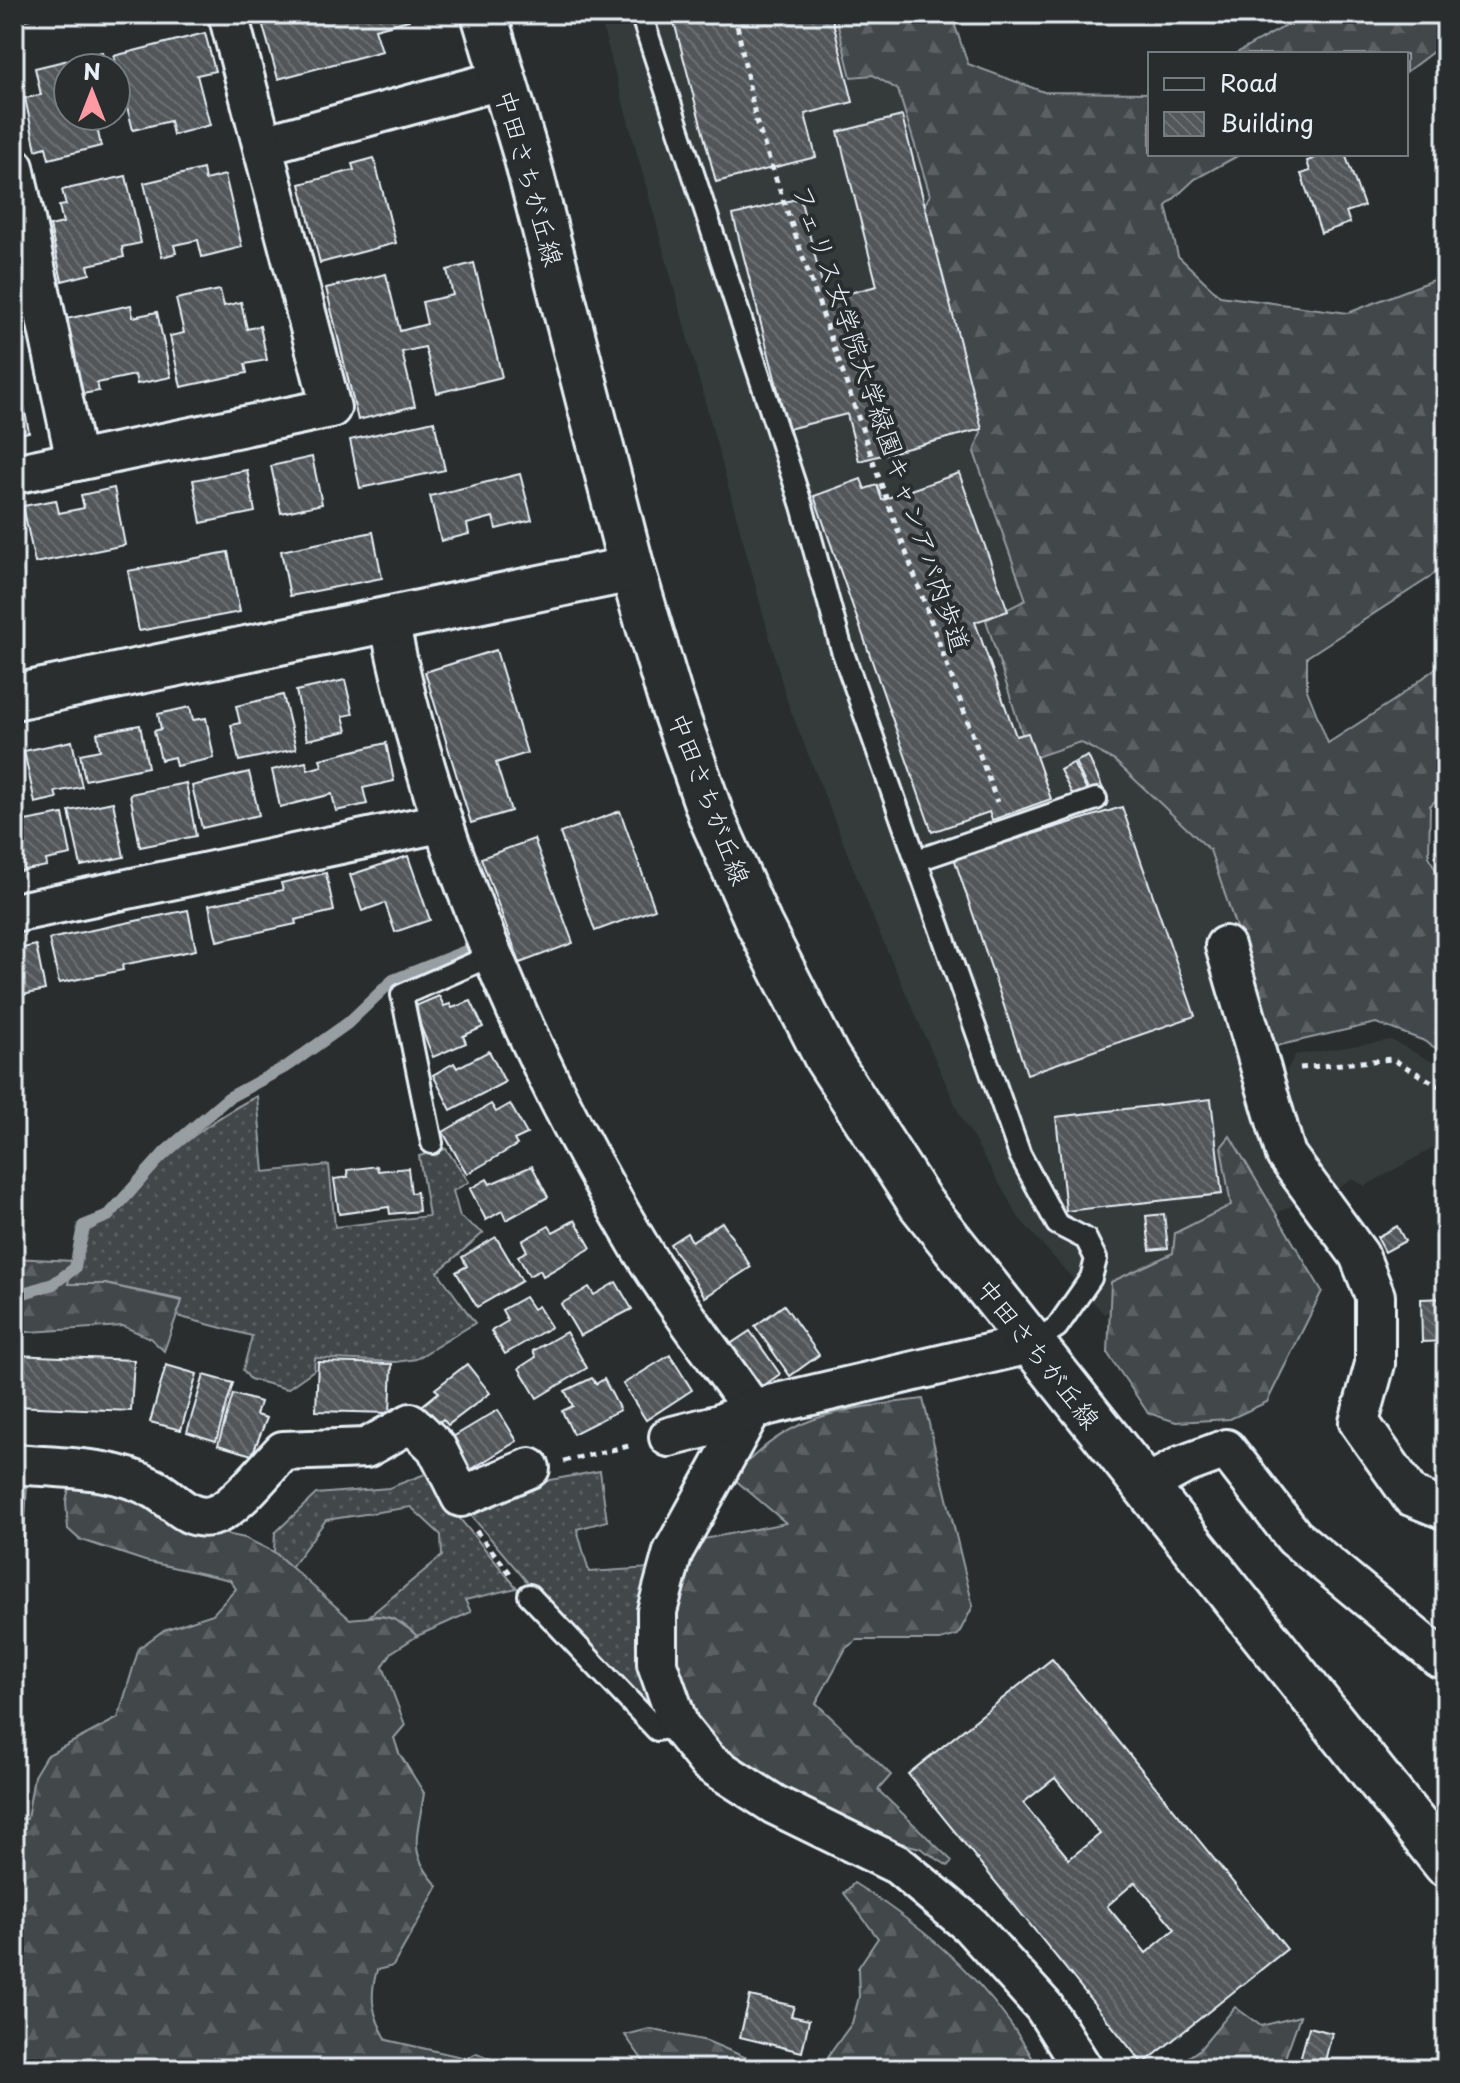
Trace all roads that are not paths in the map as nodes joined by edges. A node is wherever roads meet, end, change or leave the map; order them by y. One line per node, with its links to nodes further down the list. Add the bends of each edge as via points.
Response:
1 (228, 14): 5 (street)
2 (484, 14): 4 (street, 中田さちが丘線)
3 (641, 14): 14 (lane, via 802,506 842,650)
4 (501, 80): 5 (street); 9 (street, 中田さちが丘線, via 526,155)
5 (263, 145): 7 (street, via 331,408)
6 (14, 167): 7 (street)
7 (76, 461): 8 (street)
8 (14, 474)
9 (632, 569): 10 (street); 19 (street, 中田さちが丘線, via 712,818 827,1058 921,1204)
10 (389, 620): 11 (street); 13 (street)
11 (14, 697)
12 (1096, 799): 14 (lane)
13 (440, 823): 15 (street); 17 (street)
14 (918, 860): 19 (lane, via 1020,1155 1057,1224 1086,1239 1096,1259 1091,1278 1057,1327)
15 (14, 913)
16 (1225, 946): 25 (street, via 1274,1068 1286,1155 1359,1255 1375,1296 1375,1364 1359,1422 1411,1496)
17 (495, 954): 18 (lane, via 402,995); 20 (street, via 557,1097 639,1246)
18 (432, 1143)
19 (1030, 1344): 20 (street); 24 (street, 中田さちが丘線)
20 (752, 1409): 21 (street); 28 (street, via 673,1552 657,1611 657,1664)
21 (669, 1437)
22 (14, 1464): 23 (street, via 102,1471 153,1488 193,1516 213,1516 239,1498 283,1451 366,1448 411,1423 436,1447 461,1497)
23 (530, 1468)
24 (1143, 1487): 27 (street, via 1226,1449 1294,1537); 29 (street, 中田さちが丘線)
25 (1446, 1510)
26 (529, 1595): 28 (lane, via 657,1730)
27 (1446, 1659)
28 (679, 1726): 30 (street, via 708,1762 775,1805 898,1865 970,1925 1044,2007)
29 (1446, 1864)
30 (1083, 2069)

